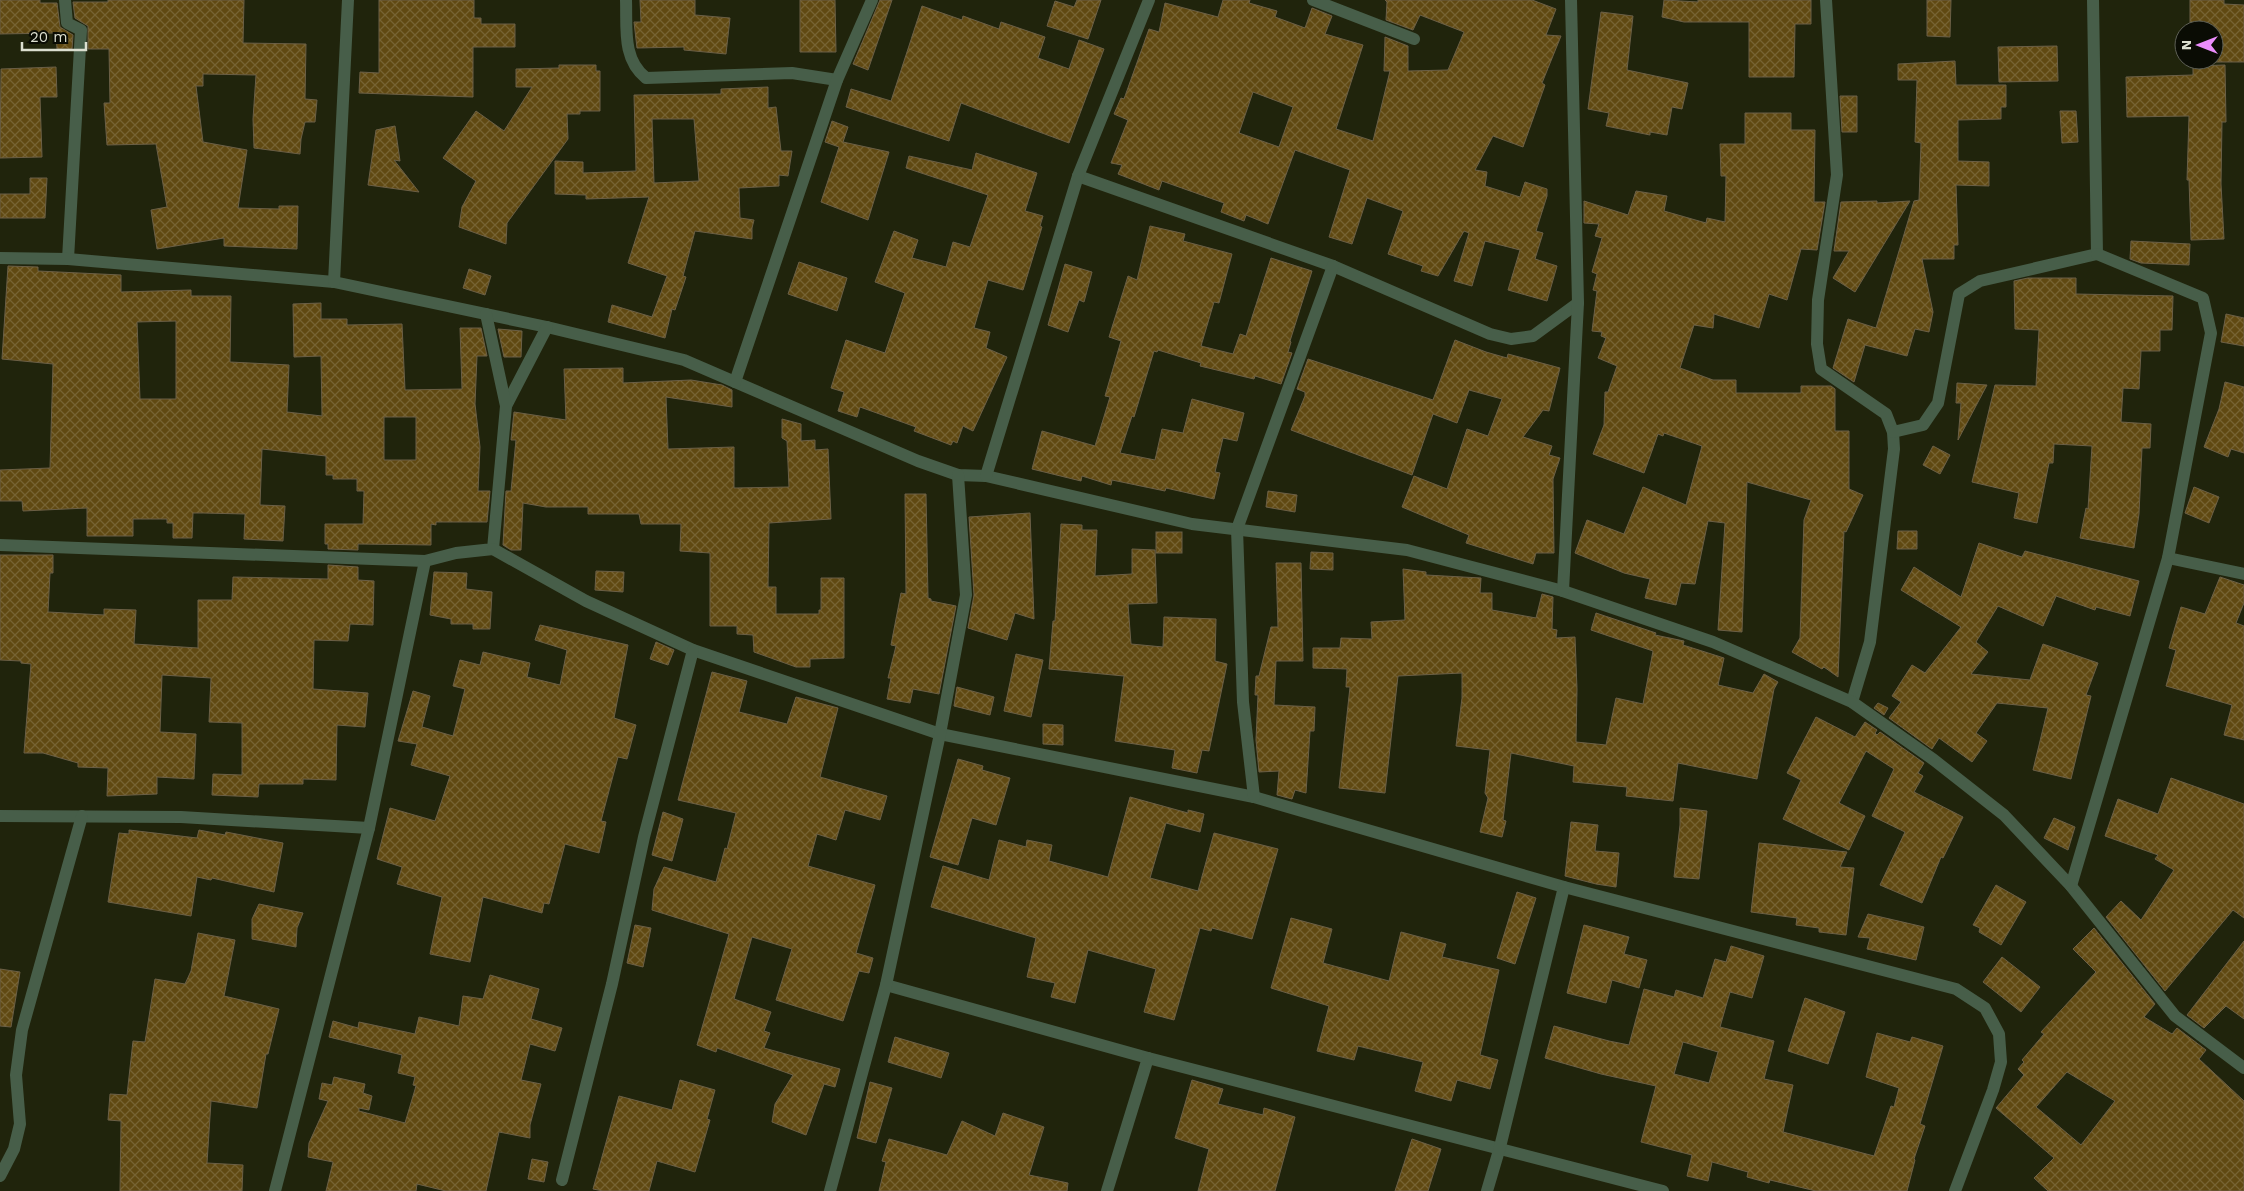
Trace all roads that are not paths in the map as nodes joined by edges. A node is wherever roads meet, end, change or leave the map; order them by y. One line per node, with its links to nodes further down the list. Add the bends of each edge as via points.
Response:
1 (65, 0): 15 (street, via 67,23 81,30)
2 (348, 0): 17 (street)
3 (626, 0): 11 (street, via 630,58 635,69 646,78 792,73)
4 (872, 0): 11 (street)
5 (1149, 0): 12 (street)
6 (1313, 0): 10 (street)
7 (1571, 0): 18 (street)
8 (1826, 0): 23 (street, via 1838,175 1818,300 1817,344 1821,369 1886,414)
9 (2093, 0): 13 (street)
10 (1414, 39)
11 (836, 80): 21 (street)
12 (1078, 176): 16 (street); 25 (street)
13 (2097, 254): 23 (street, via 1980,281 1959,294 1938,403 1923,425); 29 (street, via 2203,298 2211,333)
14 (0, 258): 15 (street)
15 (68, 259): 17 (street)
16 (1333, 266): 18 (street, via 1490,334 1511,339 1533,336); 26 (street)
17 (334, 282): 19 (street)
18 (1578, 303): 32 (street)
19 (486, 314): 20 (street); 22 (street)
20 (547, 327): 21 (street, via 684,360); 22 (street)
21 (735, 382): 24 (street)
22 (506, 406): 28 (street)
23 (1893, 432): 34 (street, via 1894,449 1870,642)
24 (958, 475): 25 (street); 35 (street, via 966,595)
25 (986, 476): 26 (street, via 1192,524)
26 (1238, 529): 32 (street, via 1407,550); 36 (street, via 1244,702)
27 (0, 545): 30 (street)
28 (493, 549): 30 (street); 33 (street, via 586,601)
29 (2168, 558): 31 (street); 40 (street)
30 (425, 561): 39 (street)
31 (2244, 574)
32 (1563, 590): 34 (street, via 1714,642)
33 (693, 650): 35 (street); 47 (street)
34 (1852, 702): 40 (street, via 2004,815)
35 (940, 734): 36 (street); 42 (street)
36 (1254, 797): 41 (street)
37 (0, 816): 38 (street)
38 (82, 816): 39 (street, via 181,817); 46 (street, via 22,1030 16,1075 20,1124 14,1149)
39 (369, 828): 48 (street)
40 (2071, 886): 44 (street, via 2175,1016)
41 (1564, 887): 45 (street); 53 (street, via 1920,978 1956,989 1985,1008 1999,1034 2001,1062)
42 (886, 985): 43 (street); 49 (street)
43 (1148, 1058): 45 (street); 50 (street)
44 (2244, 1068)
45 (1500, 1148): 51 (street); 52 (street)
46 (0, 1176)
47 (562, 1180)
48 (275, 1191)
49 (830, 1191)
50 (1107, 1191)
51 (1487, 1191)
52 (1663, 1191)
53 (1955, 1191)

